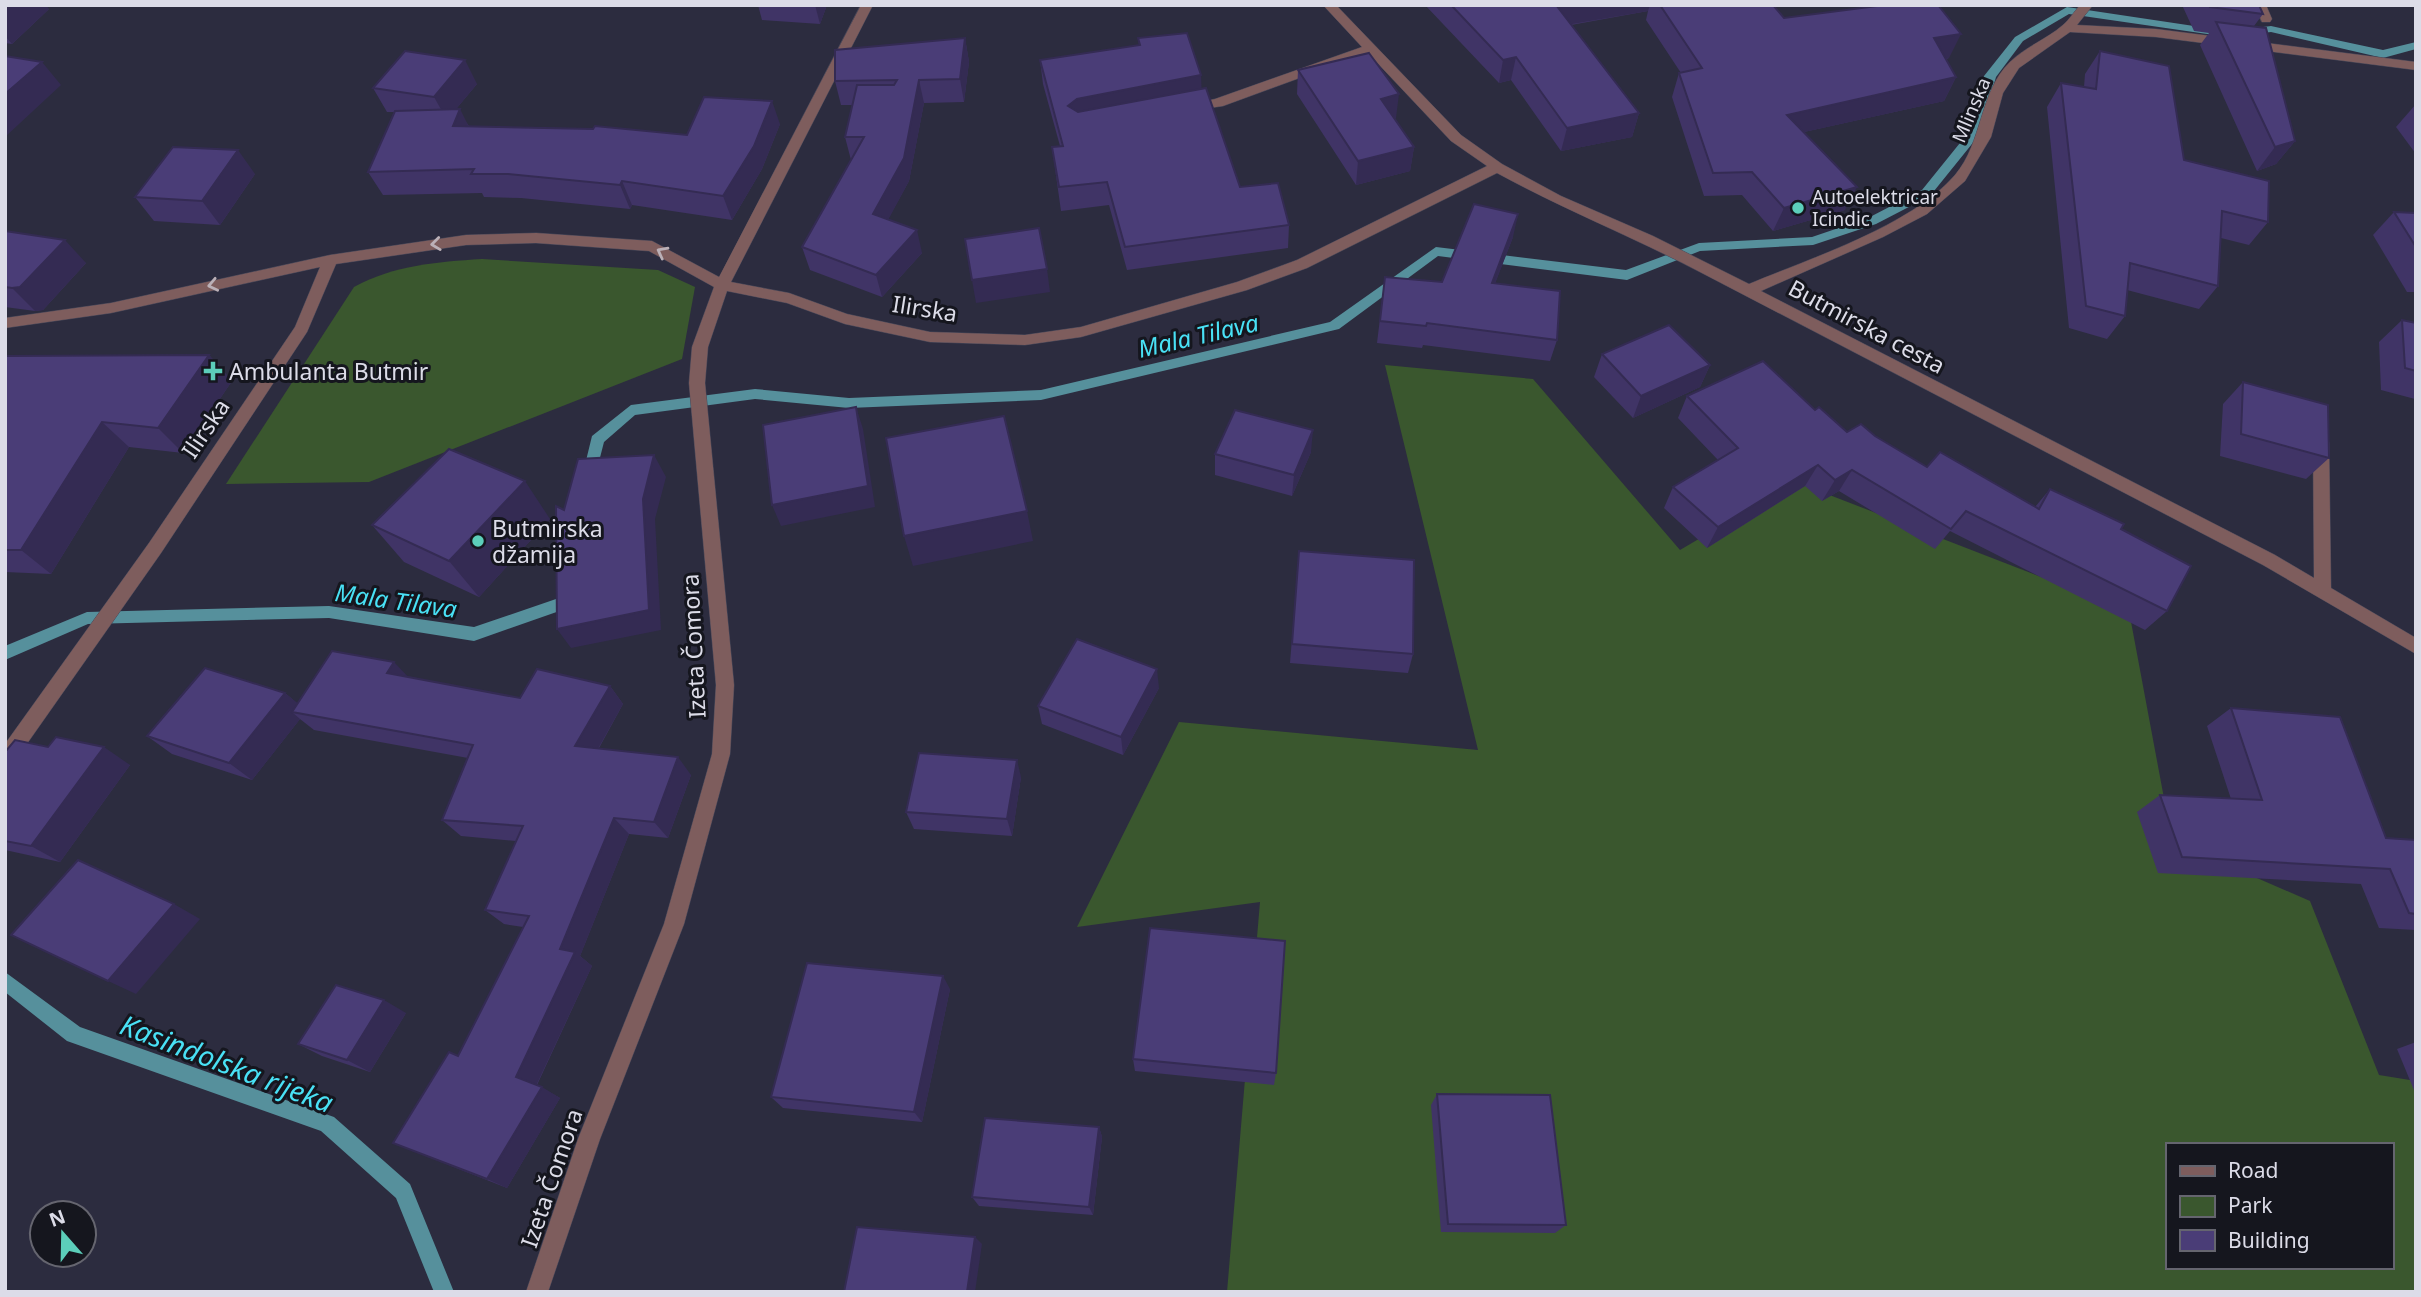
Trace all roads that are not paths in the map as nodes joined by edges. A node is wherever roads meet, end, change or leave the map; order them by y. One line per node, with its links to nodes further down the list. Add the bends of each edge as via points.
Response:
1 (867, 5): 12 (street, Izeta Čomora)
2 (1329, 5): 7 (street, Butmirska cesta)
3 (2087, 5): 6 (street, Mlinska)
4 (2260, 5): 5 (street)
5 (2266, 19)
6 (2067, 28): 8 (street, via 2156,33); 13 (street, Mlinska, via 2014,65 1996,93 1984,137 1960,178 1922,211)
7 (1370, 48): 9 (street, via 1218,103); 10 (street, Butmirska cesta, via 1456,138)
8 (2416, 66)
9 (1168, 112)
10 (1497, 167): 12 (street, Ilirska, via 1302,264 1082,332 1025,340 930,337 845,319 789,298); 13 (street, Butmirska cesta)
11 (330, 260): 12 (street, Ilirska, one-way to 11, via 652,246 536,238 466,240); 14 (street, Ilirska, one-way to 14, via 111,308); 18 (street, Ilirska, via 302,328 155,548)
12 (722, 285): 19 (street, Izeta Čomora, via 701,347 697,383 725,685 721,754 674,924 589,1139)
13 (1749, 290): 16 (street, Butmirska cesta)
14 (5, 323)
15 (2321, 432): 16 (street)
16 (2323, 590): 17 (street, Butmirska cesta)
17 (2416, 647)
18 (5, 759)
19 (537, 1292)

